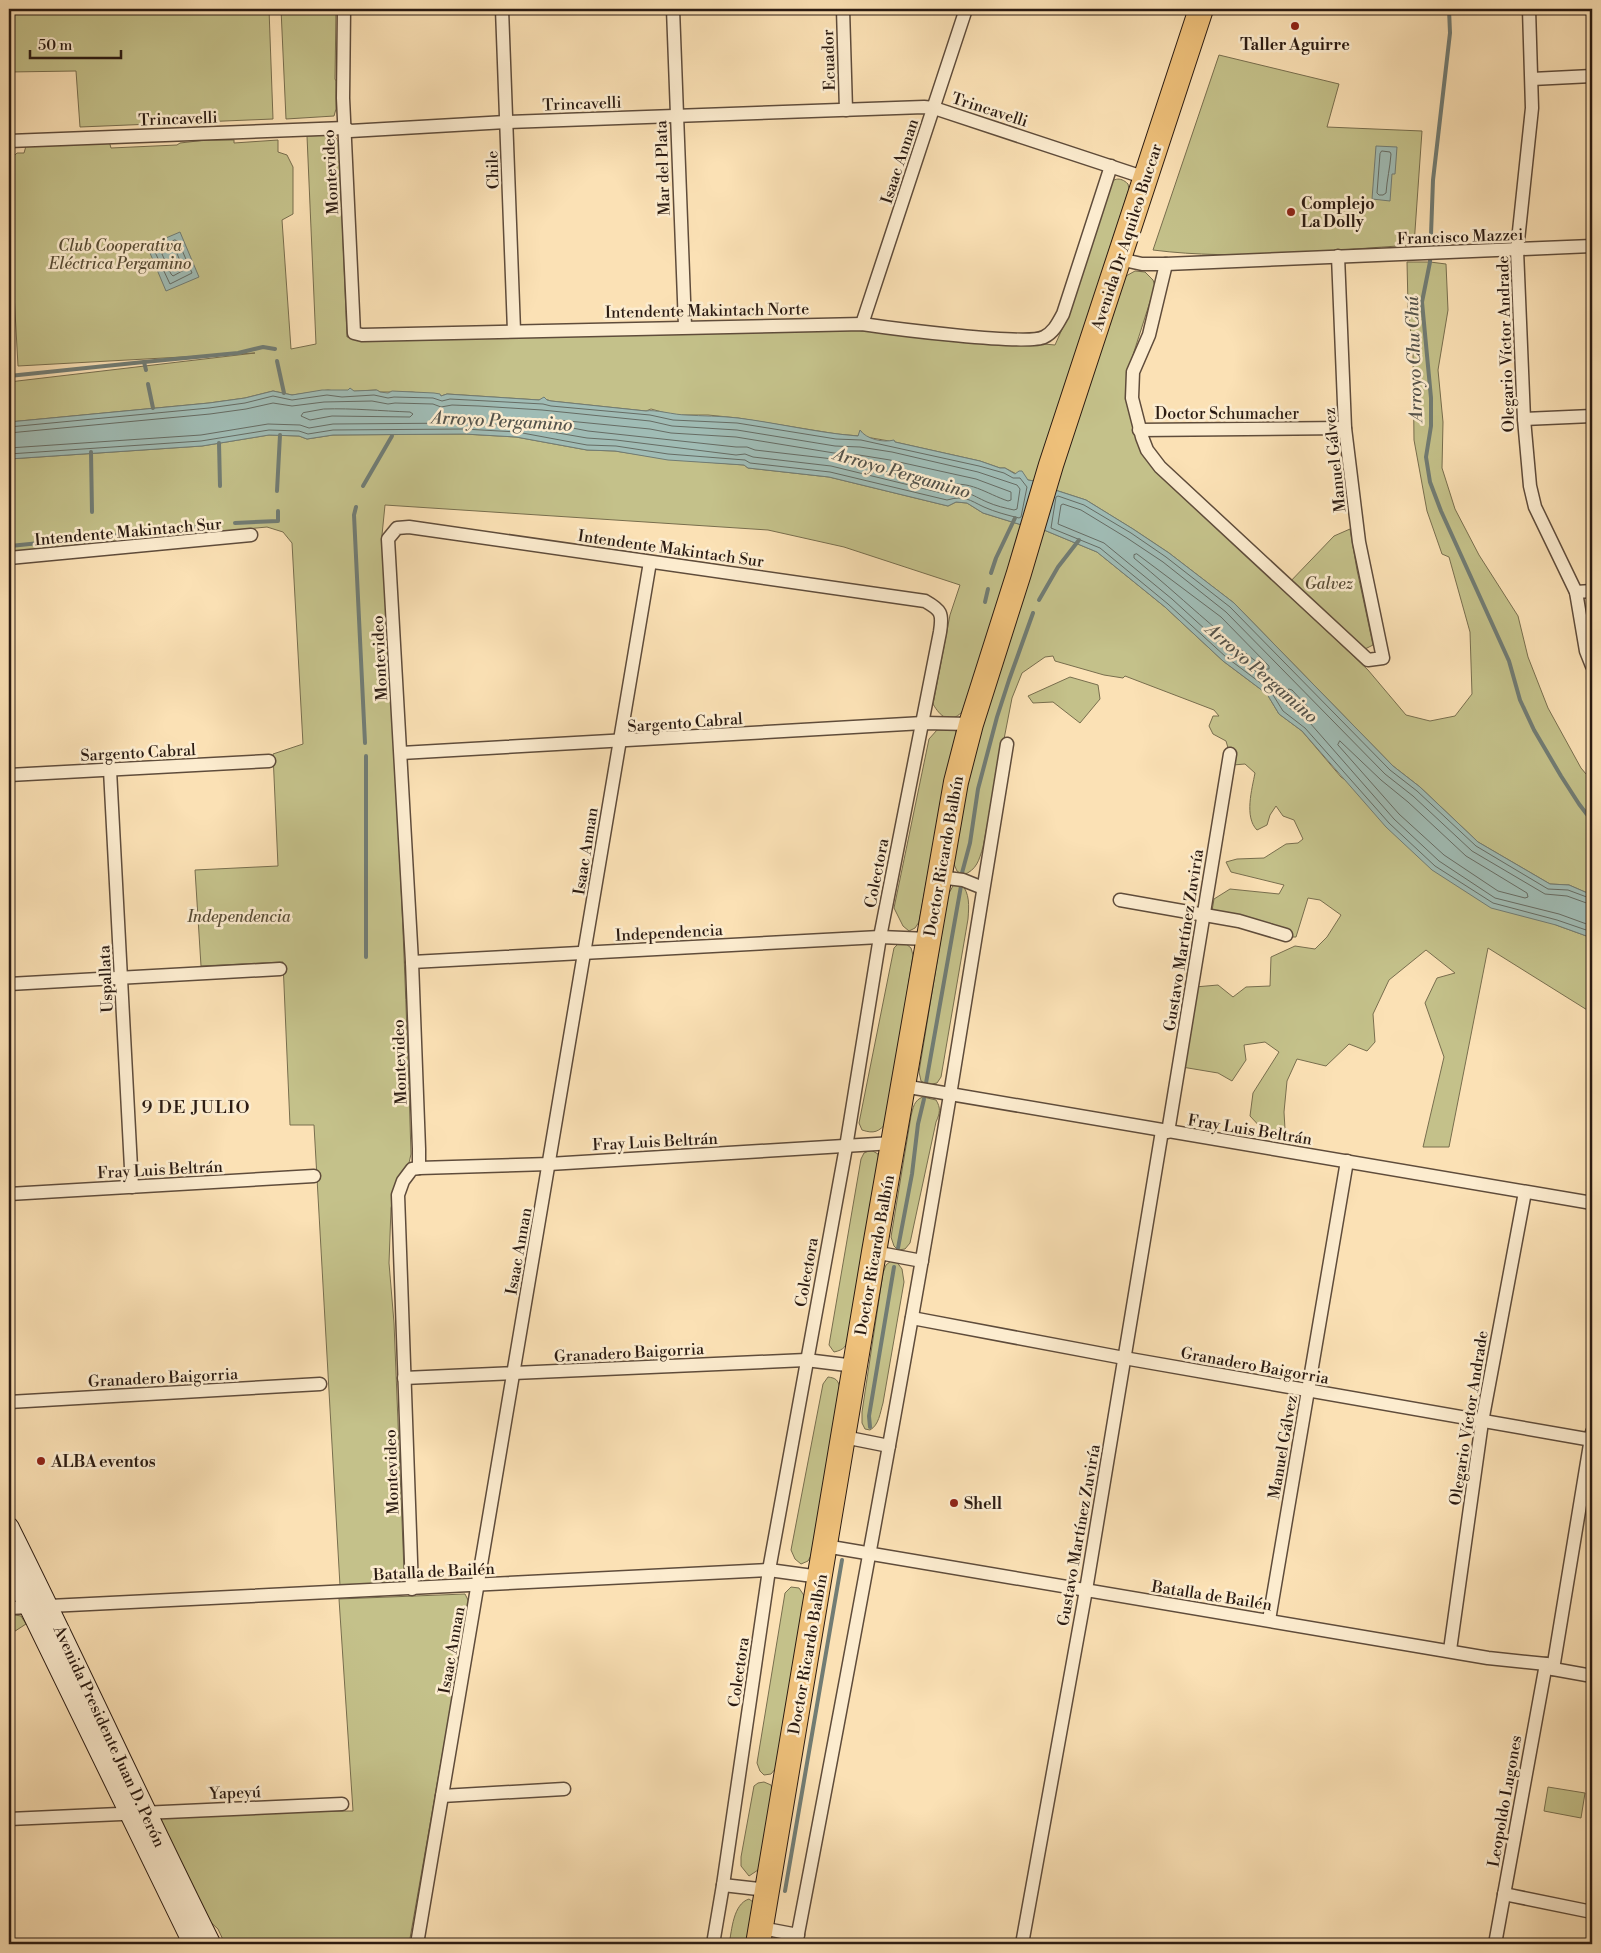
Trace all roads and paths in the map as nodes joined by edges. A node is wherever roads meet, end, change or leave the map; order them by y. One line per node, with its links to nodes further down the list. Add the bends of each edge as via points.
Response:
1 (344, 9): 14 (street, Montevideo)
2 (502, 9): 13 (street, Chile)
3 (673, 9): 12 (street, Mar del Plata)
4 (843, 9): 11 (street, Ecuador)
5 (966, 9): 10 (street, Isaac Annan)
6 (1201, 9): 17 (highway, Avenida Dr Aquileo Buccar)
7 (1529, 9): 9 (street, Olegario Víctor Andrade)
8 (1592, 76): 9 (street)
9 (1532, 79): 19 (street, Olegario Víctor Andrade, via 1532,108)
10 (934, 108): 11 (street, Trincavelli); 16 (street, Trincavelli); 23 (street, Isaac Annan)
11 (846, 110): 12 (street, Trincavelli)
12 (676, 115): 13 (street, Trincavelli); 24 (street, Mar del Plata)
13 (506, 122): 14 (street, Trincavelli); 25 (street, Chile)
14 (345, 128): 15 (street, Trincavelli); 26 (street, Montevideo)
15 (9, 141)
16 (1111, 166): 17 (street, Trincavelli); 23 (street, Intendente Makintach Norte, via 1063,314 1056,328 1043,338 1020,340)
17 (1146, 178): 21 (highway, Avenida Dr Aquileo Buccar)
18 (1592, 246): 19 (street, Francisco Mazzei)
19 (1517, 250): 20 (street, Francisco Mazzei); 28 (street, Olegario Víctor Andrade)
20 (1338, 256): 22 (street, Francisco Mazzei); 29 (street, Manuel Gálvez)
21 (1120, 259): 22 (street, Francisco Mazzei, via 1142,264); 35 (highway, Avenida Dr Aquileo Buccar, via 1051,465)
22 (1166, 264): 30 (street, via 1149,335 1133,372 1132,398)
23 (862, 324): 24 (street, Intendente Makintach Norte)
24 (686, 326): 25 (street, Intendente Makintach Norte)
25 (514, 331): 26 (street, Intendente Makintach Norte)
26 (354, 333)
27 (1592, 416): 28 (street)
28 (1524, 419): 37 (street, Olegario Víctor Andrade, via 1535,507)
29 (1345, 428): 30 (street, Doctor Schumacher); 30 (street, Manuel Gálvez, via 1359,542 1383,658 1368,660 1160,466 1147,450)
30 (1139, 430)
31 (397, 528): 34 (street, Intendente Makintach Sur, via 409,527); 44 (street, Montevideo, via 388,539)
32 (251, 535): 33 (street, Intendente Makintach Sur)
33 (9, 558)
34 (650, 562): 38 (street, Intendente Makintach Sur, via 910,598 925,601); 42 (street, Isaac Annan)
35 (1020, 573): 41 (highway, Doctor Ricardo Balbín)
36 (1592, 591): 37 (street)
37 (1576, 592): 39 (street, Olegario Víctor Andrade, via 1586,652)
38 (938, 609): 40 (street, Colectora, via 942,619)
39 (1592, 666)
40 (923, 723): 41 (street, Sargento Cabral); 42 (street, Sargento Cabral); 54 (street, Colectora)
41 (971, 724): 49 (highway, Doctor Ricardo Balbín, via 956,782)
42 (619, 742): 44 (street, Sargento Cabral); 56 (street, Isaac Annan)
43 (1007, 744): 50 (street)
44 (401, 753): 57 (street, Montevideo)
45 (1230, 754): 52 (street, Gustavo Martínez Zuviría)
46 (269, 761): 47 (street, Sargento Cabral)
47 (110, 770): 48 (street, Sargento Cabral); 59 (street, Uspallata)
48 (9, 775)
49 (939, 877): 50 (street, via 963,880); 55 (highway, Doctor Ricardo Balbín)
50 (983, 888): 62 (street)
51 (1120, 900): 52 (street)
52 (1204, 915): 53 (street); 63 (street, Gustavo Martínez Zuviría)
53 (1286, 935)
54 (880, 937): 55 (street, Independencia); 56 (street, Independencia); 65 (street, Colectora)
55 (928, 939): 61 (highway, Doctor Ricardo Balbín)
56 (585, 953): 57 (street, Independencia); 67 (street, Isaac Annan)
57 (412, 962): 68 (street, Montevideo)
58 (280, 969): 59 (street)
59 (121, 978): 60 (street); 70 (street, Uspallata)
60 (9, 984)
61 (903, 1086): 62 (street, Fray Luis Beltrán); 64 (highway, Doctor Ricardo Balbín)
62 (950, 1094): 63 (street, Fray Luis Beltrán); 75 (street)
63 (1165, 1131): 66 (street, Fray Luis Beltrán); 77 (street, Gustavo Martínez Zuviría)
64 (893, 1143): 65 (street, Fray Luis Beltrán); 74 (highway, Doctor Ricardo Balbín)
65 (846, 1147): 67 (street, Fray Luis Beltrán); 78 (street, Colectora)
66 (1347, 1161): 71 (street, Fray Luis Beltrán); 83 (street, Manuel Gálvez)
67 (549, 1164): 68 (street, Fray Luis Beltrán); 80 (street, Isaac Annan)
68 (419, 1168): 81 (street, Montevideo, via 412,1169 403,1181 398,1196)
69 (314, 1176): 70 (street, Fray Luis Beltrán)
70 (132, 1187): 72 (street, Fray Luis Beltrán)
71 (1525, 1192): 73 (street, Fray Luis Beltrán); 85 (street, Olegario Víctor Andrade)
72 (9, 1194)
73 (1592, 1203)
74 (874, 1252): 75 (street); 79 (highway, Doctor Ricardo Balbín)
75 (922, 1261): 76 (street)
76 (912, 1318): 77 (street, Granadero Baigorria); 88 (street)
77 (1124, 1358): 83 (street, Granadero Baigorria); 97 (street, Gustavo Martínez Zuviría)
78 (806, 1360): 79 (street, Granadero Baigorria); 80 (street, Granadero Baigorria); 93 (street, Colectora)
79 (855, 1366): 86 (highway, Doctor Ricardo Balbín)
80 (514, 1373): 81 (street, Granadero Baigorria); 95 (street, Isaac Annan)
81 (404, 1378): 96 (street, Montevideo)
82 (320, 1384): 84 (street, Granadero Baigorria)
83 (1308, 1390): 85 (street, Granadero Baigorria); 101 (street, Manuel Gálvez)
84 (9, 1402)
85 (1482, 1422): 87 (street, Granadero Baigorria); 102 (street, Olegario Víctor Andrade)
86 (844, 1437): 88 (street); 90 (highway, Doctor Ricardo Balbín)
87 (1592, 1437): 103 (street, Leopoldo Lugones)
88 (889, 1446): 91 (street)
89 (9, 1527): 98 (main road, Avenida Presidente Juan D. Perón)
90 (825, 1546): 91 (street, Batalla de Bailén); 94 (highway, Doctor Ricardo Balbín)
91 (870, 1554): 97 (street, Batalla de Bailén); 115 (street)
92 (9, 1566): 100 (main road, Avenida Presidente Juan D. Perón)
93 (769, 1570): 94 (street, Batalla de Bailén); 95 (street, Batalla de Bailén); 110 (street, Colectora)
94 (820, 1577): 111 (highway, Doctor Ricardo Balbín)
95 (478, 1585): 96 (street, Batalla de Bailén); 106 (street, Isaac Annan)
96 (412, 1589): 98 (street, Batalla de Bailén)
97 (1086, 1590): 101 (street, Batalla de Bailén); 120 (street, Gustavo Martínez Zuviría)
98 (49, 1607): 100 (street, Batalla de Bailén); 108 (main road, Avenida Presidente Juan D. Perón)
99 (9, 1608): 100 (street, Batalla de Bailén)
100 (29, 1608): 108 (main road, Avenida Presidente Juan D. Perón)
101 (1269, 1620): 102 (street, Batalla de Bailén)
102 (1450, 1650): 103 (street, Batalla de Bailén)
103 (1550, 1667): 104 (street, Batalla de Bailén); 112 (street, Leopoldo Lugones)
104 (1592, 1676)
105 (564, 1789): 106 (street)
106 (442, 1796): 118 (street, Isaac Annan)
107 (342, 1804): 108 (street, Yapeyú)
108 (136, 1812): 109 (street, Yapeyú); 116 (main road, Avenida Presidente Juan D. Perón); 117 (main road, Avenida Presidente Juan D. Perón)
109 (9, 1819)
110 (723, 1885): 111 (street); 119 (street, Colectora)
111 (767, 1890): 114 (highway, Doctor Ricardo Balbín)
112 (1504, 1894): 113 (street); 121 (street, Leopoldo Lugones)
113 (1592, 1912)
114 (759, 1936): 115 (street)
115 (797, 1940)
116 (193, 1944)
117 (211, 1944)
118 (417, 1944)
119 (713, 1944)
120 (1022, 1944)
121 (1495, 1944)

